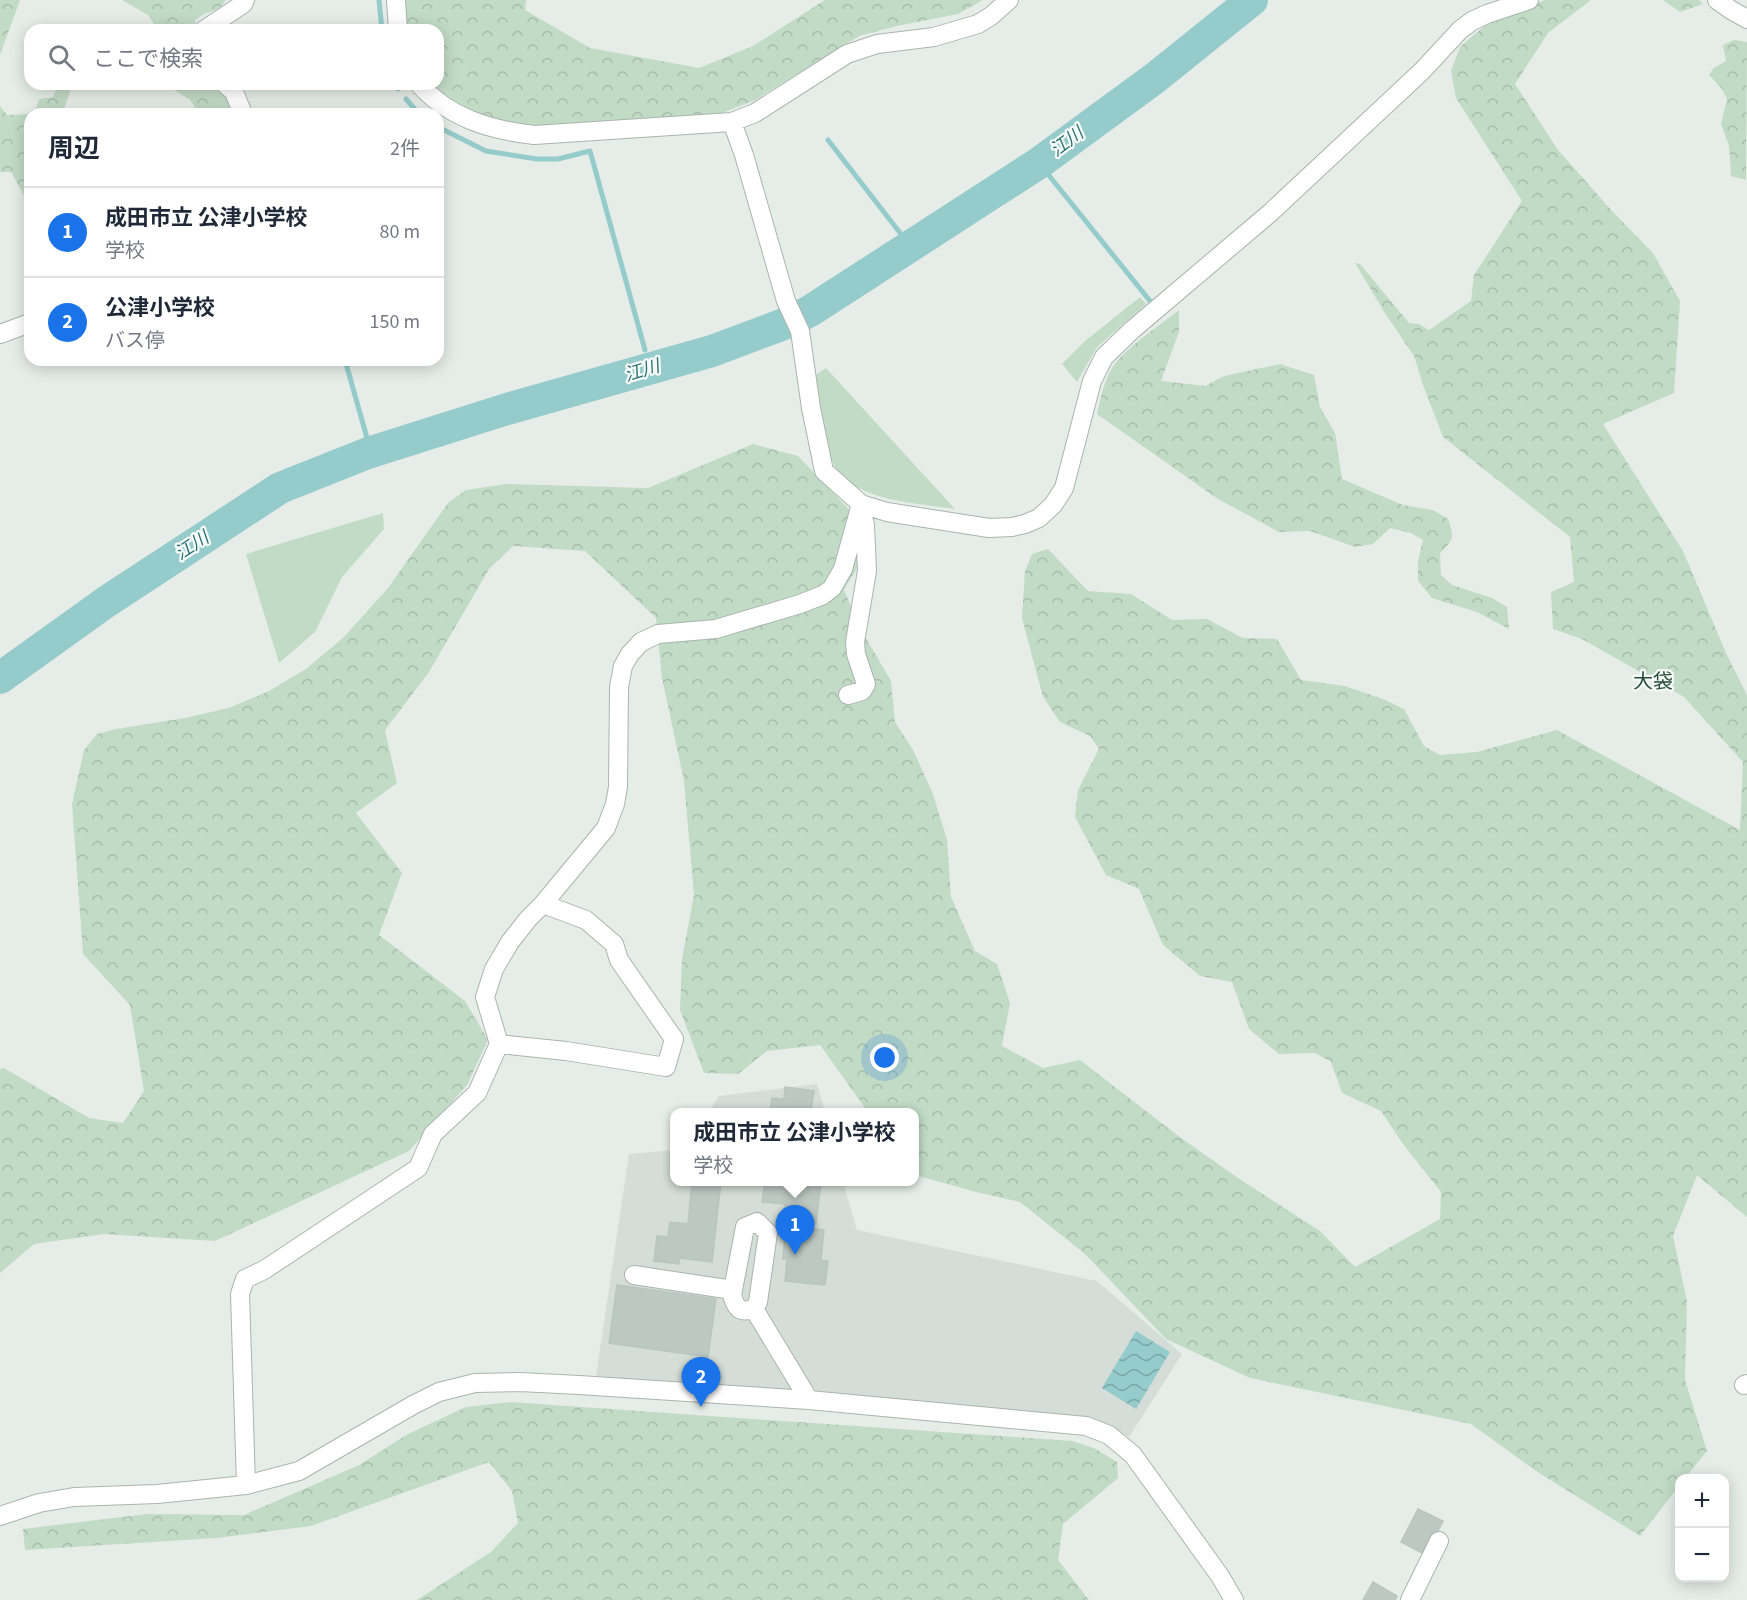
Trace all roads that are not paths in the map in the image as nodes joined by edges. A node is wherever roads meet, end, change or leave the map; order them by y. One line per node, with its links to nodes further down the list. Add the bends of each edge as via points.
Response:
1 (245, 0): 7 (street)
2 (396, 0): 8 (street)
3 (1009, 0): 12 (street, via 978,24 934,37 877,44 847,54 755,113)
4 (1529, 0): 15 (street, via 1487,14 1460,30 1422,71 1269,213 1104,357 1092,381 1064,488 1039,518 1018,526 989,528 887,512)
5 (1717, 0): 6 (street)
6 (1747, 19)
7 (213, 24)
8 (398, 24)
9 (232, 90): 11 (street)
10 (424, 90): 12 (street, via 450,111 505,132 534,135)
11 (241, 108)
12 (732, 122): 15 (street, via 786,301 800,331 824,471)
13 (24, 325): 14 (street)
14 (0, 334)
15 (861, 504): 16 (street, via 867,571 855,642 866,684 862,691); 17 (street, via 843,569 823,595 716,629 658,634 641,642 630,654 623,666 620,687 615,804 606,828)
16 (848, 695)
17 (543, 904): 18 (street, via 522,926 494,969 485,998); 18 (street, via 586,920 614,944 619,960 674,1039 666,1067)
18 (499, 1044): 23 (street, via 477,1093 433,1134 418,1168 264,1270 244,1279 240,1294)
19 (634, 1275): 20 (street)
20 (733, 1290): 21 (street, via 738,1309); 21 (street, via 745,1227 758,1222 768,1233)
21 (754, 1309): 22 (street)
22 (809, 1400): 23 (street, via 555,1384 475,1383 439,1392 299,1471); 26 (street, via 1086,1426 1109,1435 1147,1472)
23 (246, 1485): 24 (street, via 74,1497)
24 (0, 1516)
25 (1439, 1541): 27 (street)
26 (1234, 1600)
27 (1410, 1600)

